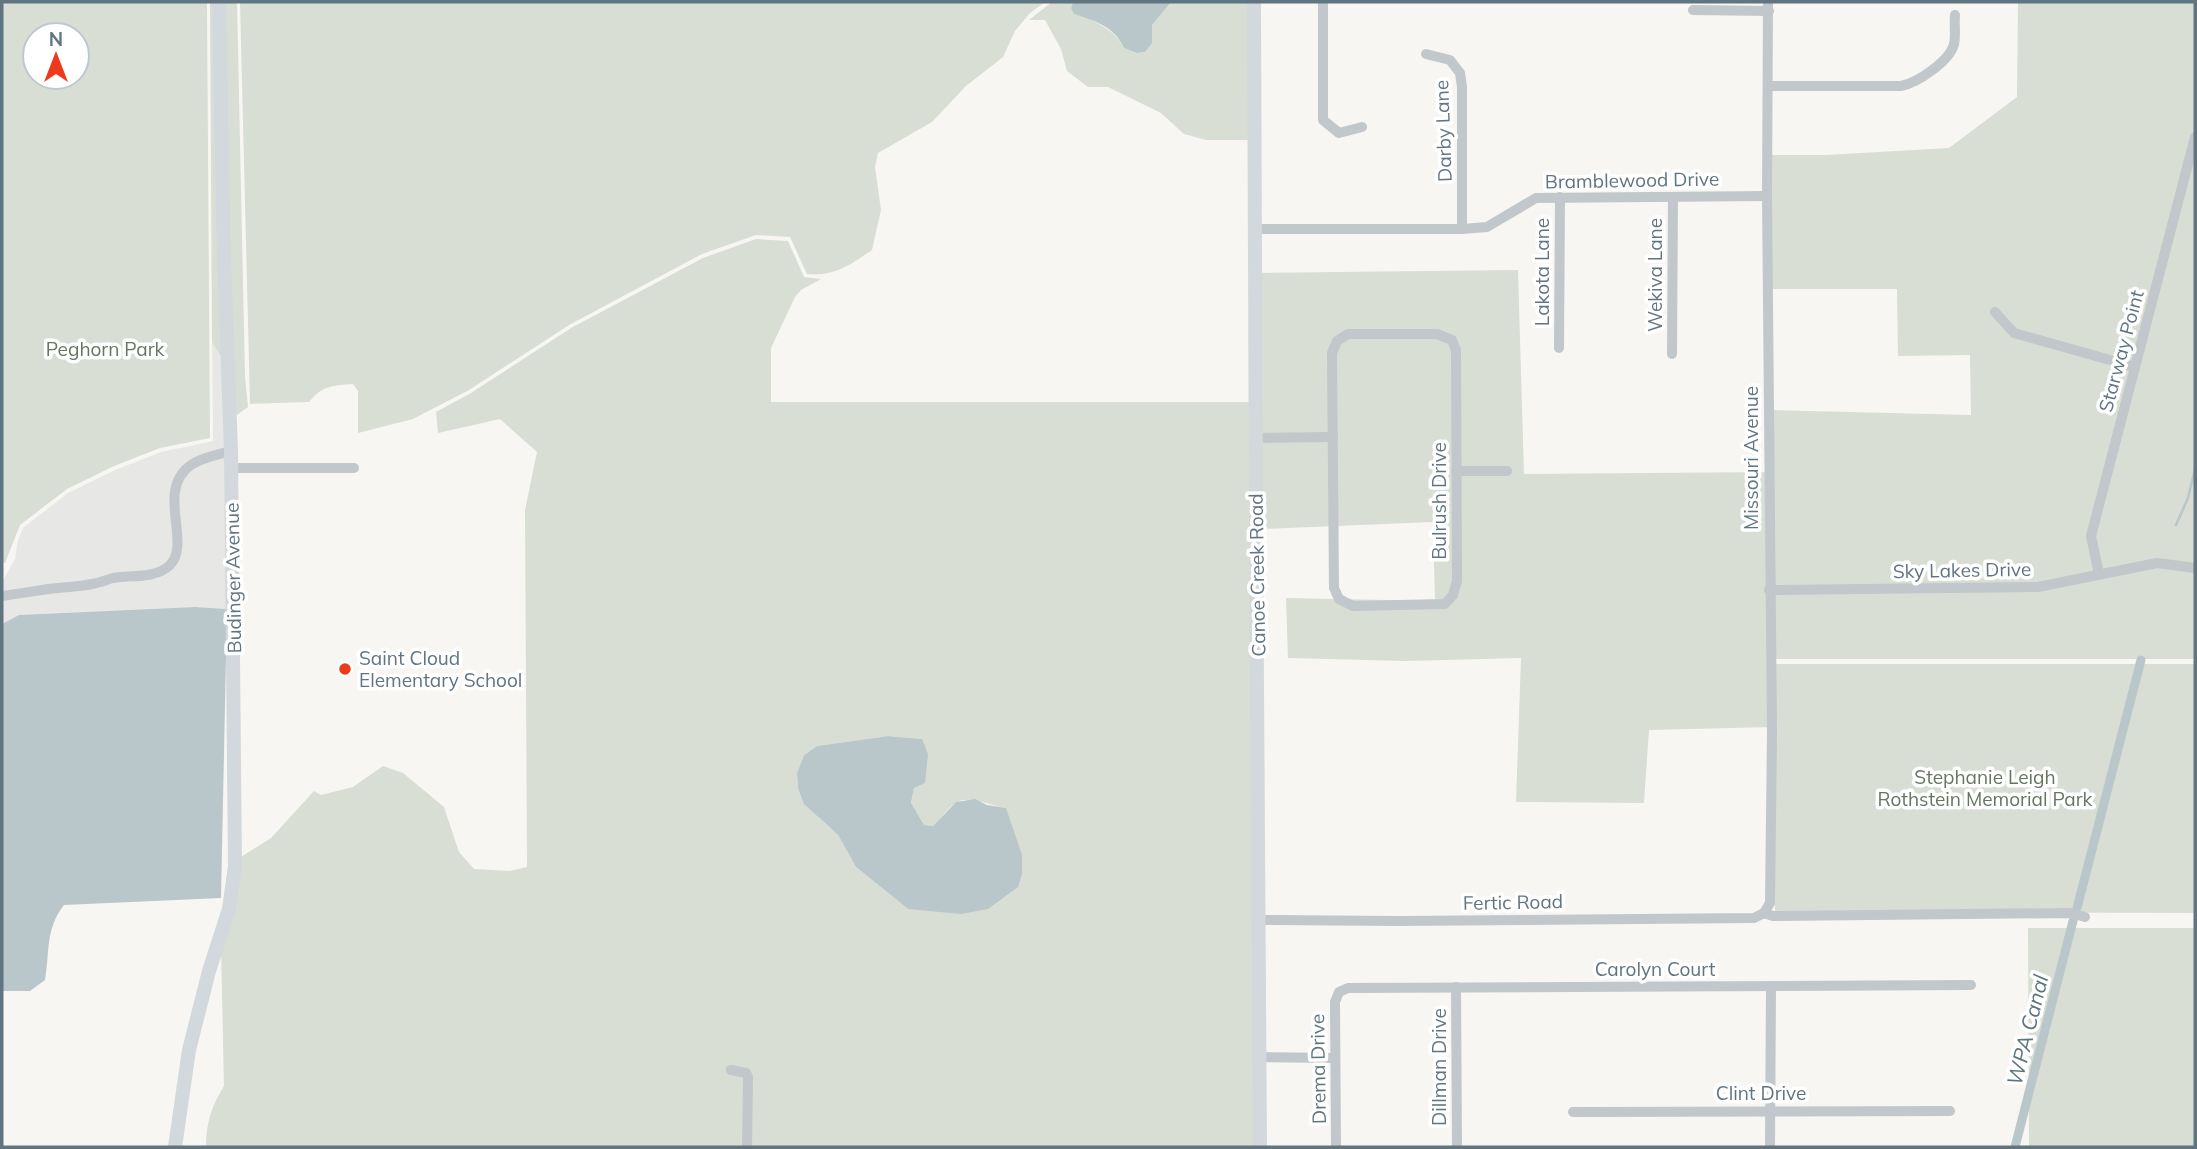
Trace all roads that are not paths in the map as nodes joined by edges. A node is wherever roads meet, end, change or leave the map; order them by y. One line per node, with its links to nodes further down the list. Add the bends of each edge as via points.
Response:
1 (219, 2): 22 (street, Budinger Avenue)
2 (1254, 2): 14 (street, Canoe Creek Road)
3 (1323, 2): 9 (street, via 1323,120 1339,133)
4 (1769, 6): 5 (street); 8 (street, Missouri Avenue)
5 (1693, 10)
6 (1955, 15): 8 (street, via 1950,54 1914,84)
7 (1426, 54): 15 (street, Darby Lane, via 1450,60 1460,73)
8 (1768, 86): 11 (street, Missouri Avenue)
9 (1362, 127)
10 (2195, 137): 19 (street, Starway Point)
11 (1767, 196): 13 (street, Bramblewood Drive); 29 (street, Missouri Avenue)
12 (1560, 197): 13 (street, Bramblewood Drive); 15 (street, Bramblewood Drive, via 1536,198 1487,228); 17 (street, Lakota Lane)
13 (1673, 197): 18 (street, Wekiva Lane)
14 (1254, 229): 15 (street, Bramblewood Drive); 21 (street, Canoe Creek Road)
15 (1462, 229)
16 (1994, 312): 19 (street, via 2014,333)
17 (1559, 348)
18 (1672, 354)
19 (2135, 367): 28 (street, Starway Point, via 2091,536)
20 (1333, 437): 21 (street); 25 (street, Bulrush Drive, via 1332,353 1337,341 1348,334 1437,334 1452,340 1457,350); 25 (street, Bulrush Drive, via 1334,588 1339,599 1353,606 1445,604 1454,595)
21 (1256, 438): 33 (street, Canoe Creek Road)
22 (231, 451): 23 (street, Budinger Avenue); 30 (street, via 200,461 183,475 173,505 178,544 165,568 92,585)
23 (232, 468): 24 (street); 44 (street, Budinger Avenue, via 235,866 229,909 189,1051)
24 (354, 468)
25 (1456, 471): 26 (street)
26 (1507, 471)
27 (2195, 568): 28 (street, Sky Lakes Drive, via 2157,563)
28 (2099, 574): 29 (street, Sky Lakes Drive, via 2038,587)
29 (1769, 590): 31 (street, Missouri Avenue, via 1770,902)
30 (2, 596)
31 (1763, 912): 32 (street, Fertic Road, via 1773,916 2070,913); 33 (street, Fertic Road, via 1754,918)
32 (2085, 917)
33 (1261, 920): 38 (street, Canoe Creek Road)
34 (1971, 985): 36 (street, Carolyn Court)
35 (1456, 987): 36 (street, Carolyn Court); 37 (street, Carolyn Court, via 1348,988); 48 (street, Dillman Drive)
36 (1771, 987): 41 (street)
37 (1339, 992): 39 (street, Drema Drive)
38 (1260, 1057): 39 (street); 46 (street, Canoe Creek Road)
39 (1335, 1058): 47 (street, Drema Drive)
40 (731, 1070): 45 (street, via 748,1077)
41 (1770, 1110): 42 (street, Clint Drive); 43 (street, Clint Drive); 49 (street)
42 (1950, 1111)
43 (1573, 1112)
44 (175, 1147)
45 (747, 1147)
46 (1260, 1147)
47 (1336, 1147)
48 (1457, 1147)
49 (1770, 1147)

